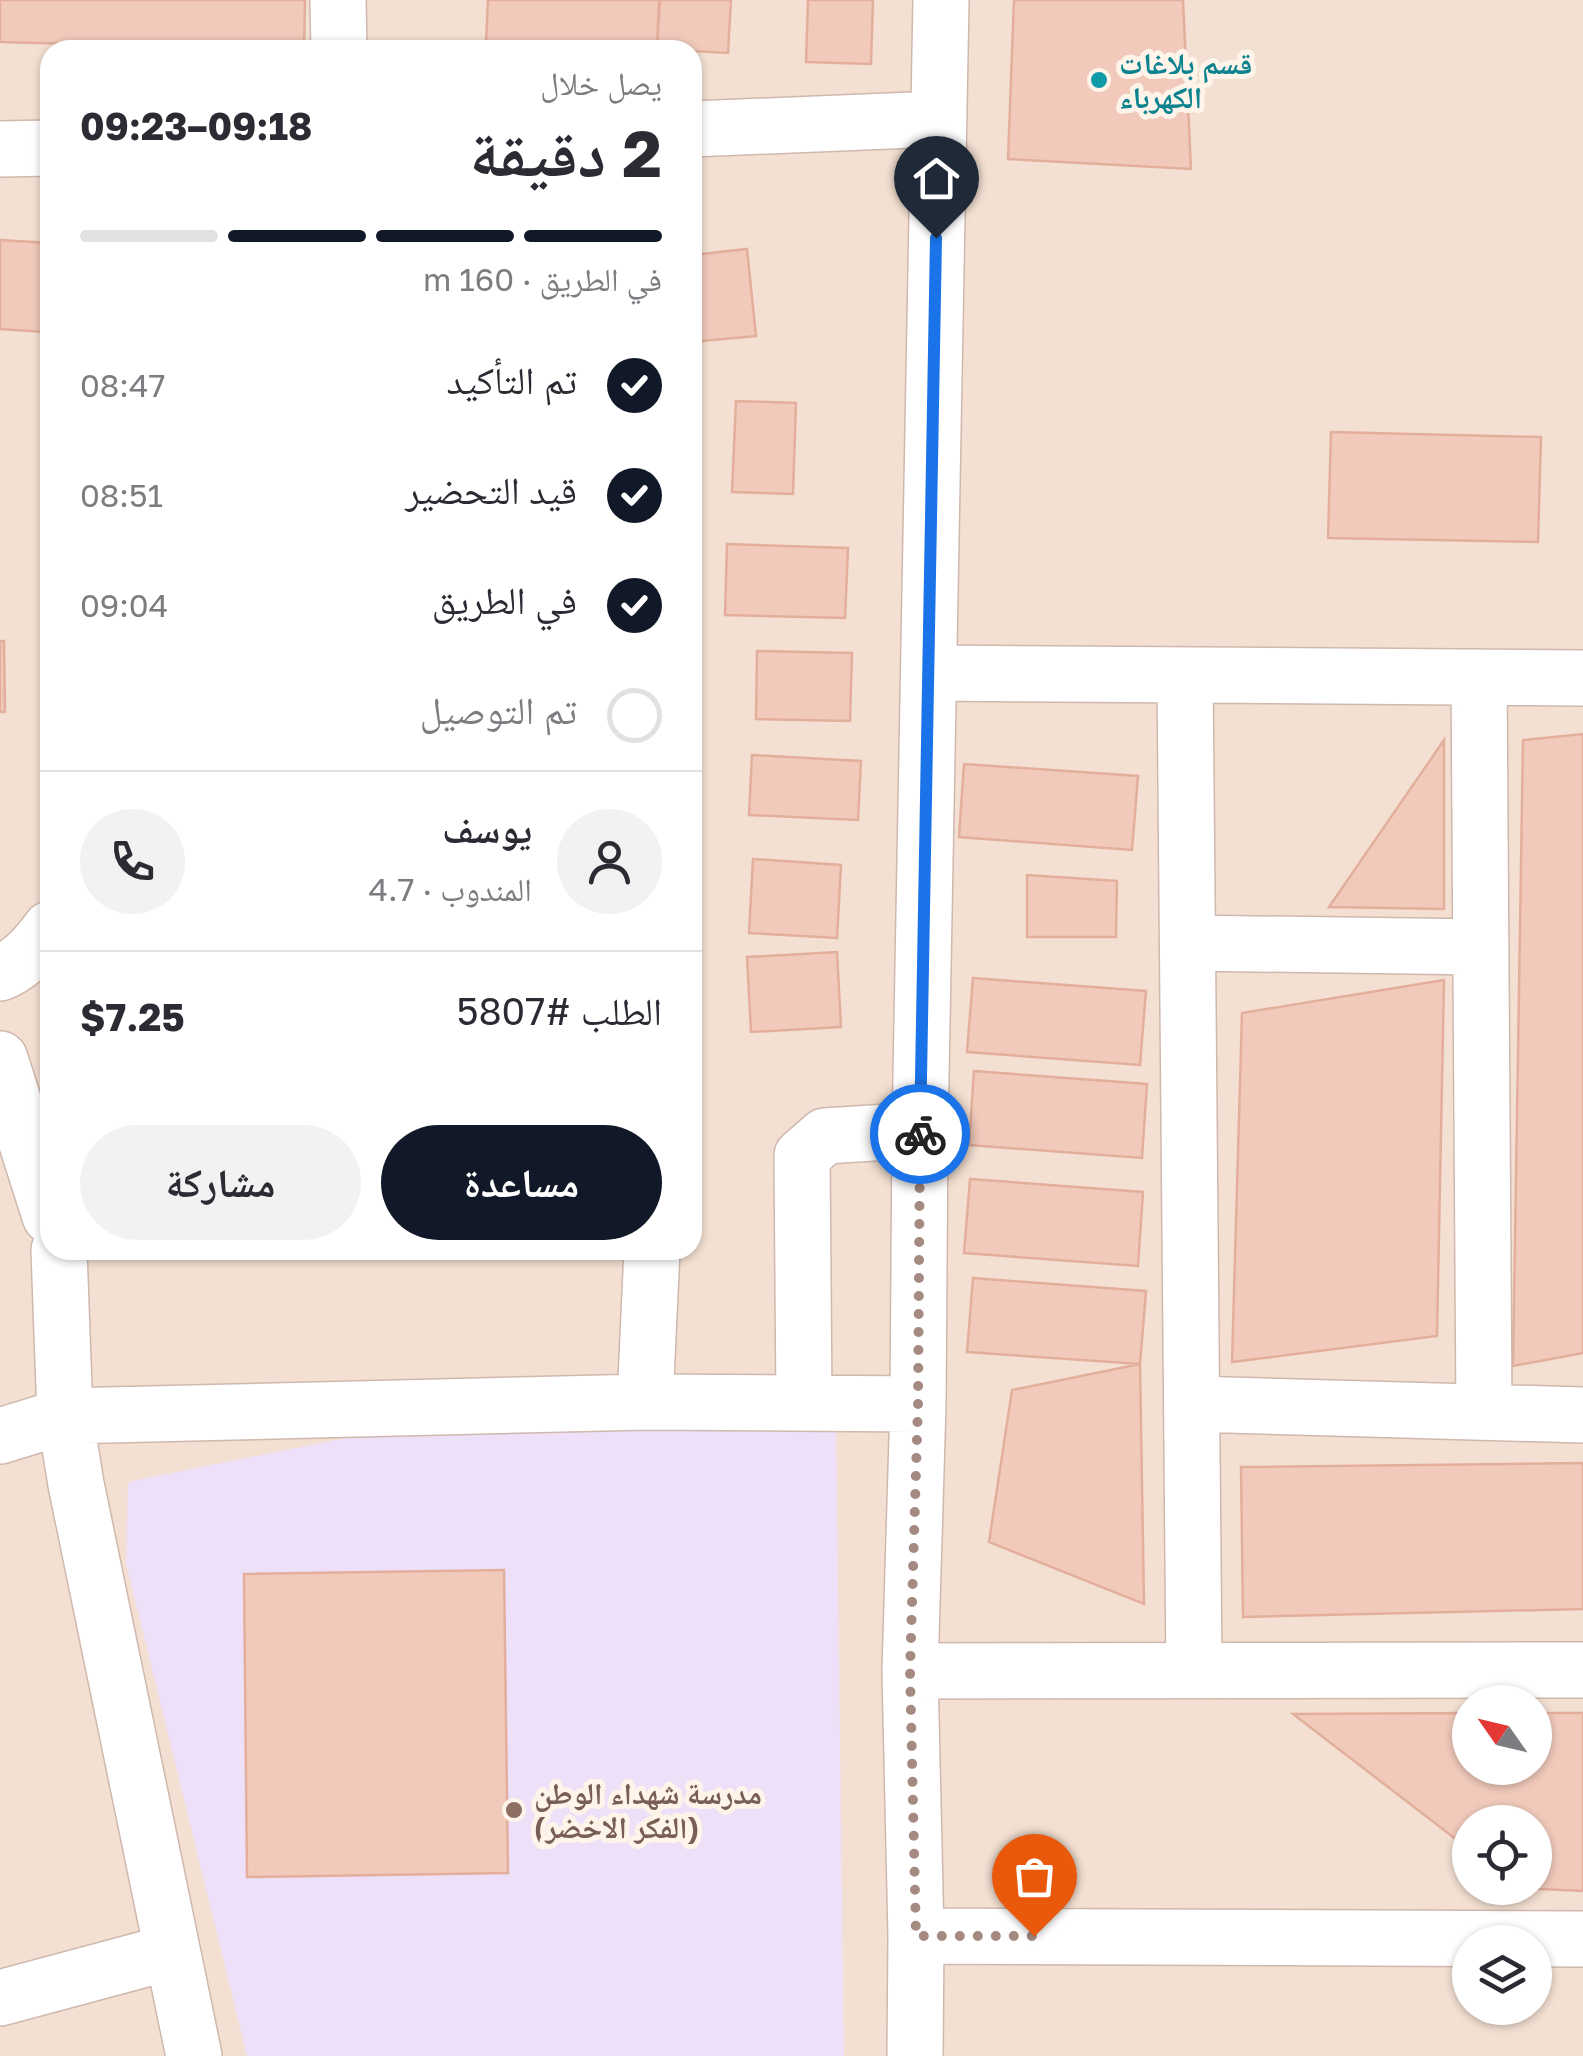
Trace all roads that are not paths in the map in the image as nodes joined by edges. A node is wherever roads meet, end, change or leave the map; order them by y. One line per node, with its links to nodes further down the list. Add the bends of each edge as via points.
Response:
1 (338, 0): 3 (street)
2 (941, 0): 4 (street)
3 (340, 40)
4 (938, 120): 5 (street); 8 (street)
5 (702, 130)
6 (40, 148): 7 (street)
7 (0, 149)
8 (930, 673): 9 (street); 17 (street)
9 (1185, 675): 10 (street); 13 (street)
10 (1479, 677): 11 (street); 14 (street)
11 (1583, 678)
12 (40, 942): 15 (street)
13 (1188, 942): 14 (street); 24 (street)
14 (1481, 947): 25 (street)
15 (0, 973)
16 (0, 1058): 18 (street)
17 (920, 1130): 22 (street, via 824,1136 802,1156); 23 (street)
18 (34, 1188)
19 (59, 1260): 27 (street)
20 (652, 1260): 21 (street)
21 (645, 1402): 22 (street); 27 (street)
22 (804, 1403): 23 (street)
23 (918, 1404): 31 (street)
24 (1192, 1404): 25 (street); 29 (street)
25 (1484, 1412): 26 (street)
26 (1583, 1415)
27 (65, 1416): 28 (street); 34 (street)
28 (0, 1436)
29 (1194, 1670): 30 (street); 31 (street)
30 (1583, 1670)
31 (910, 1671): 32 (street)
32 (916, 1936): 33 (street); 37 (street)
33 (1583, 1939)
34 (171, 1952): 35 (street); 36 (street)
35 (0, 1998)
36 (194, 2056)
37 (915, 2056)

